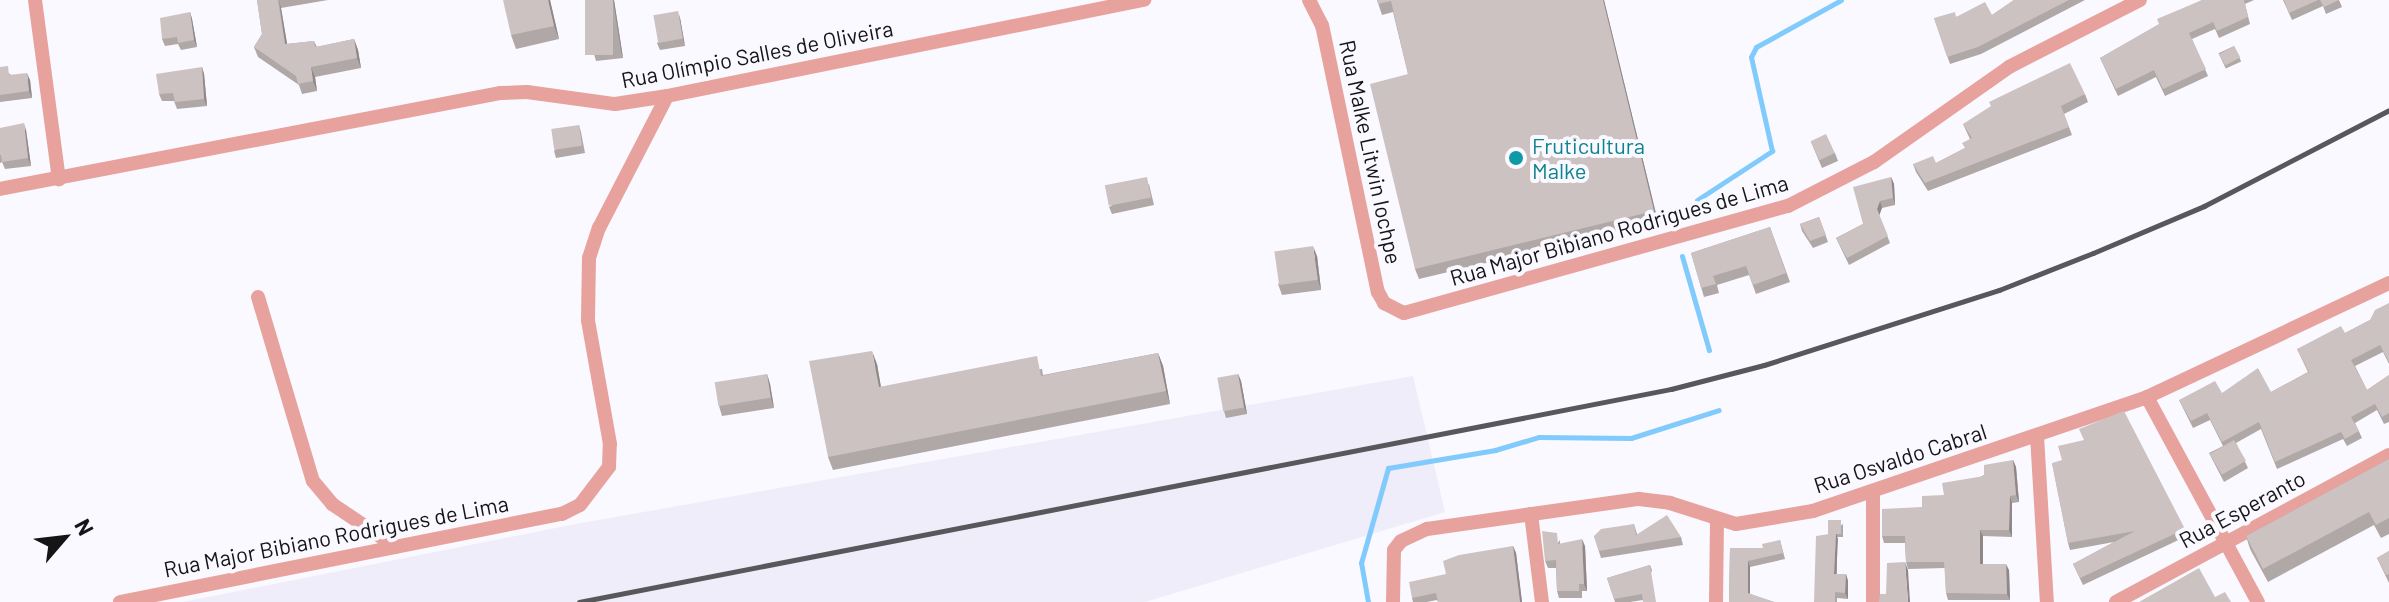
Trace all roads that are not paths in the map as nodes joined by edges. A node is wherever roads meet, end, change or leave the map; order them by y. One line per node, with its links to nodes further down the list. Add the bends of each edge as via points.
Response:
1 (35, 0): 6 (street)
2 (1144, 0): 5 (street, Rua Olímpio Salles de Oliveira)
3 (1309, 0): 10 (street, Rua Malke Litwin Iochpe, via 1322,25 1378,292)
4 (2140, 0): 10 (street, Rua Major Bibiano Rodrigues de Lima, via 2009,67 1874,162 1788,206 1419,312)
5 (667, 96): 6 (street, Rua Olímpio Salles de Oliveira, via 615,104 501,93); 18 (street, Rua Major Bibiano Rodrigues de Lima, via 599,228 589,258 588,320 610,444 609,467 598,488 562,514)
6 (59, 179): 7 (street, Rua Olímpio Salles de Oliveira)
7 (0, 189)
8 (2389, 283): 11 (street, Rua Osvaldo Cabral)
9 (258, 297): 18 (street, via 313,481 332,504)
10 (1392, 310)
11 (2147, 397): 12 (street, Rua Osvaldo Cabral); 17 (street)
12 (2037, 436): 14 (street, Rua Osvaldo Cabral); 24 (street)
13 (2389, 455): 17 (street, Rua Esperanto)
14 (1873, 493): 16 (street, Rua Osvaldo Cabral, via 1752,524); 23 (street)
15 (1531, 514): 16 (street, Rua Osvaldo Cabral, via 1653,500); 20 (street, Rua Osvaldo Cabral, via 1427,529 1401,541 1390,566); 21 (street)
16 (1717, 520): 22 (street)
17 (2226, 543): 25 (street, Rua Esperanto); 26 (street)
18 (396, 547): 19 (street, Rua Major Bibiano Rodrigues de Lima)
19 (120, 602)
20 (1393, 602)
21 (1542, 602)
22 (1716, 602)
23 (1873, 602)
24 (2047, 602)
25 (2116, 602)
26 (2258, 602)

